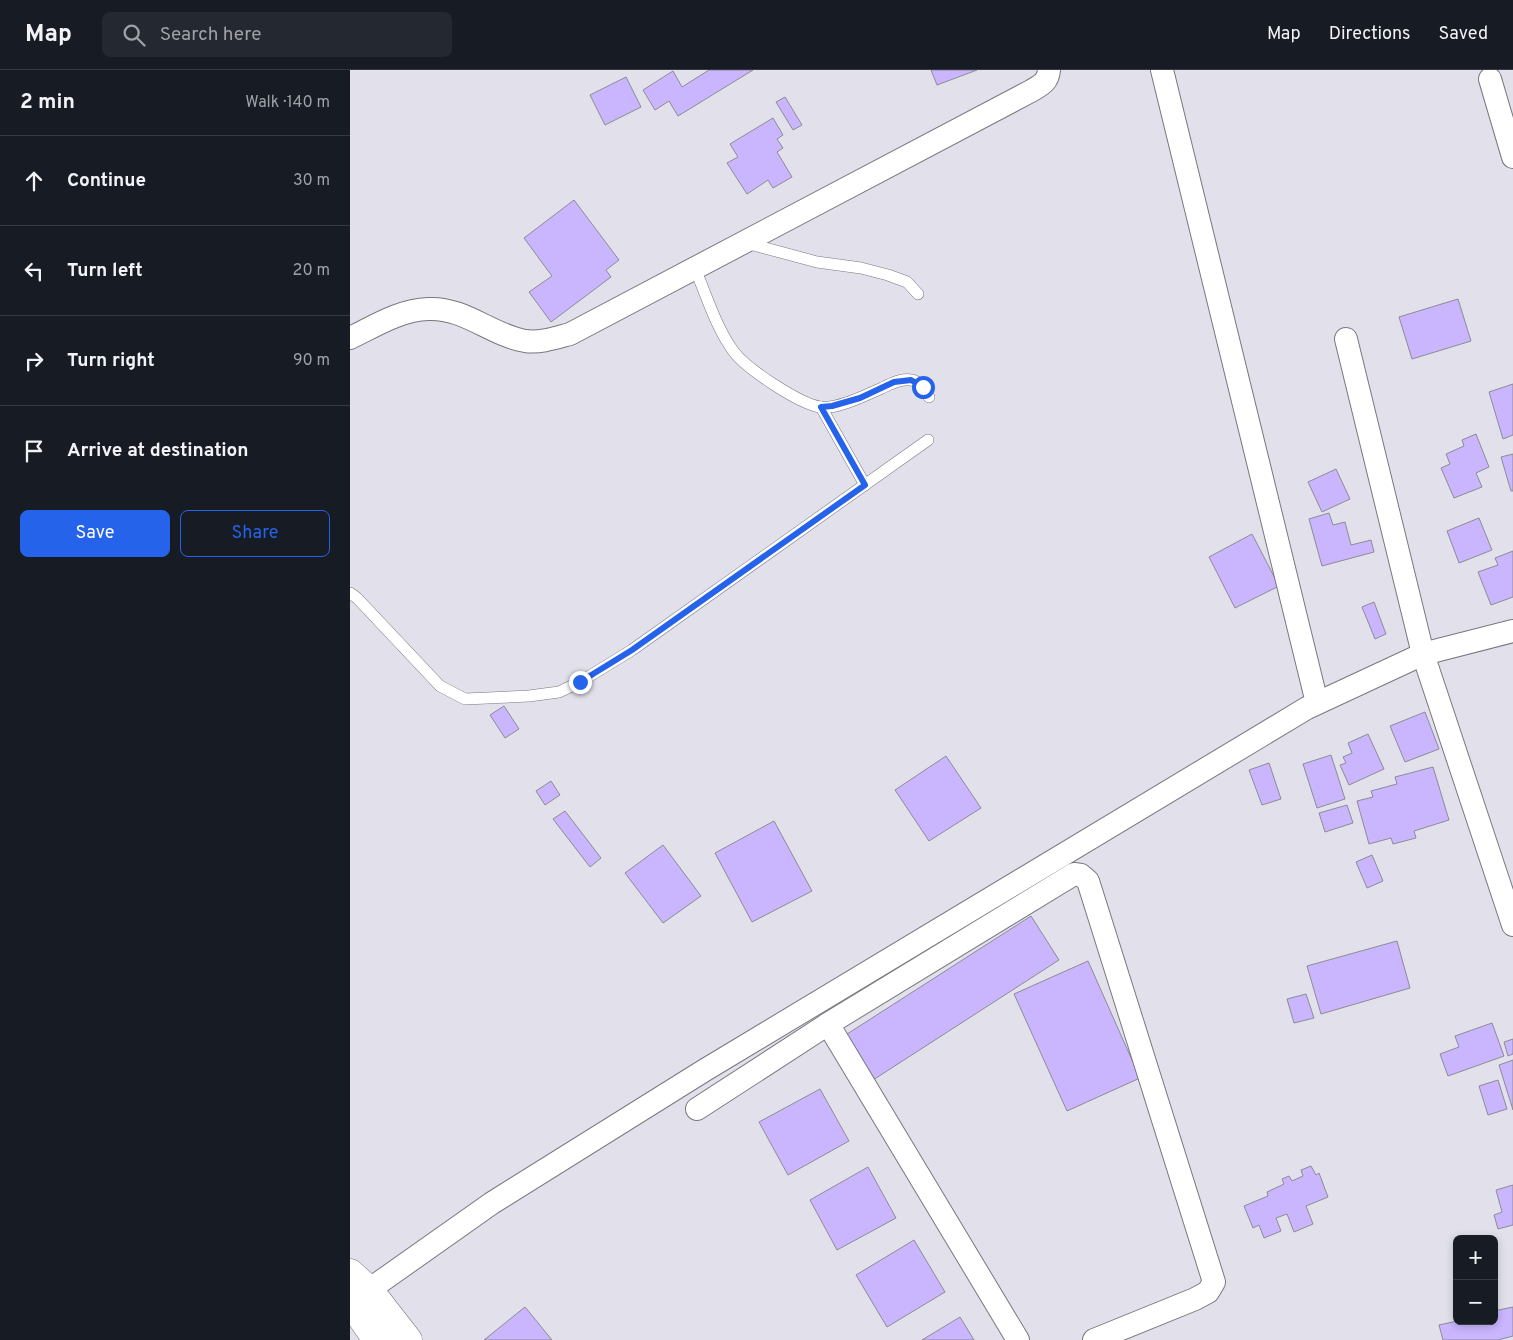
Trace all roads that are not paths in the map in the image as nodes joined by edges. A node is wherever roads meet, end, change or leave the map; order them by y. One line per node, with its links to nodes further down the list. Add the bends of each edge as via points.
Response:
1 (1049, 70): 5 (street, via 1048,78 1032,91)
2 (1162, 70): 17 (street)
3 (1490, 79): 4 (street)
4 (1513, 157)
5 (744, 243): 6 (street); 7 (lane, via 817,262 888,275 907,282)
6 (695, 269): 8 (street, via 570,334 543,342 512,337 453,311 429,309 405,312); 11 (lane, via 735,353 779,388 805,403)
7 (918, 294)
8 (350, 338)
9 (1346, 339): 16 (street)
10 (929, 398): 11 (lane, via 923,387 911,380 894,382 860,398)
11 (821, 407): 13 (lane)
12 (928, 440): 13 (lane)
13 (865, 485): 14 (lane, via 632,650 559,692 465,699 440,686)
14 (350, 593)
15 (1513, 630): 16 (street)
16 (1423, 654): 17 (street); 18 (street)
17 (1317, 703): 21 (street, via 705,1070)
18 (1513, 926)
19 (828, 1024): 20 (street); 24 (street); 25 (street, via 1074,874 1081,874 1088,881 1214,1282 1208,1292 1196,1299)
20 (697, 1109)
21 (355, 1291): 22 (street); 23 (street)
22 (376, 1340)
23 (408, 1340)
24 (1018, 1340)
25 (1094, 1340)

